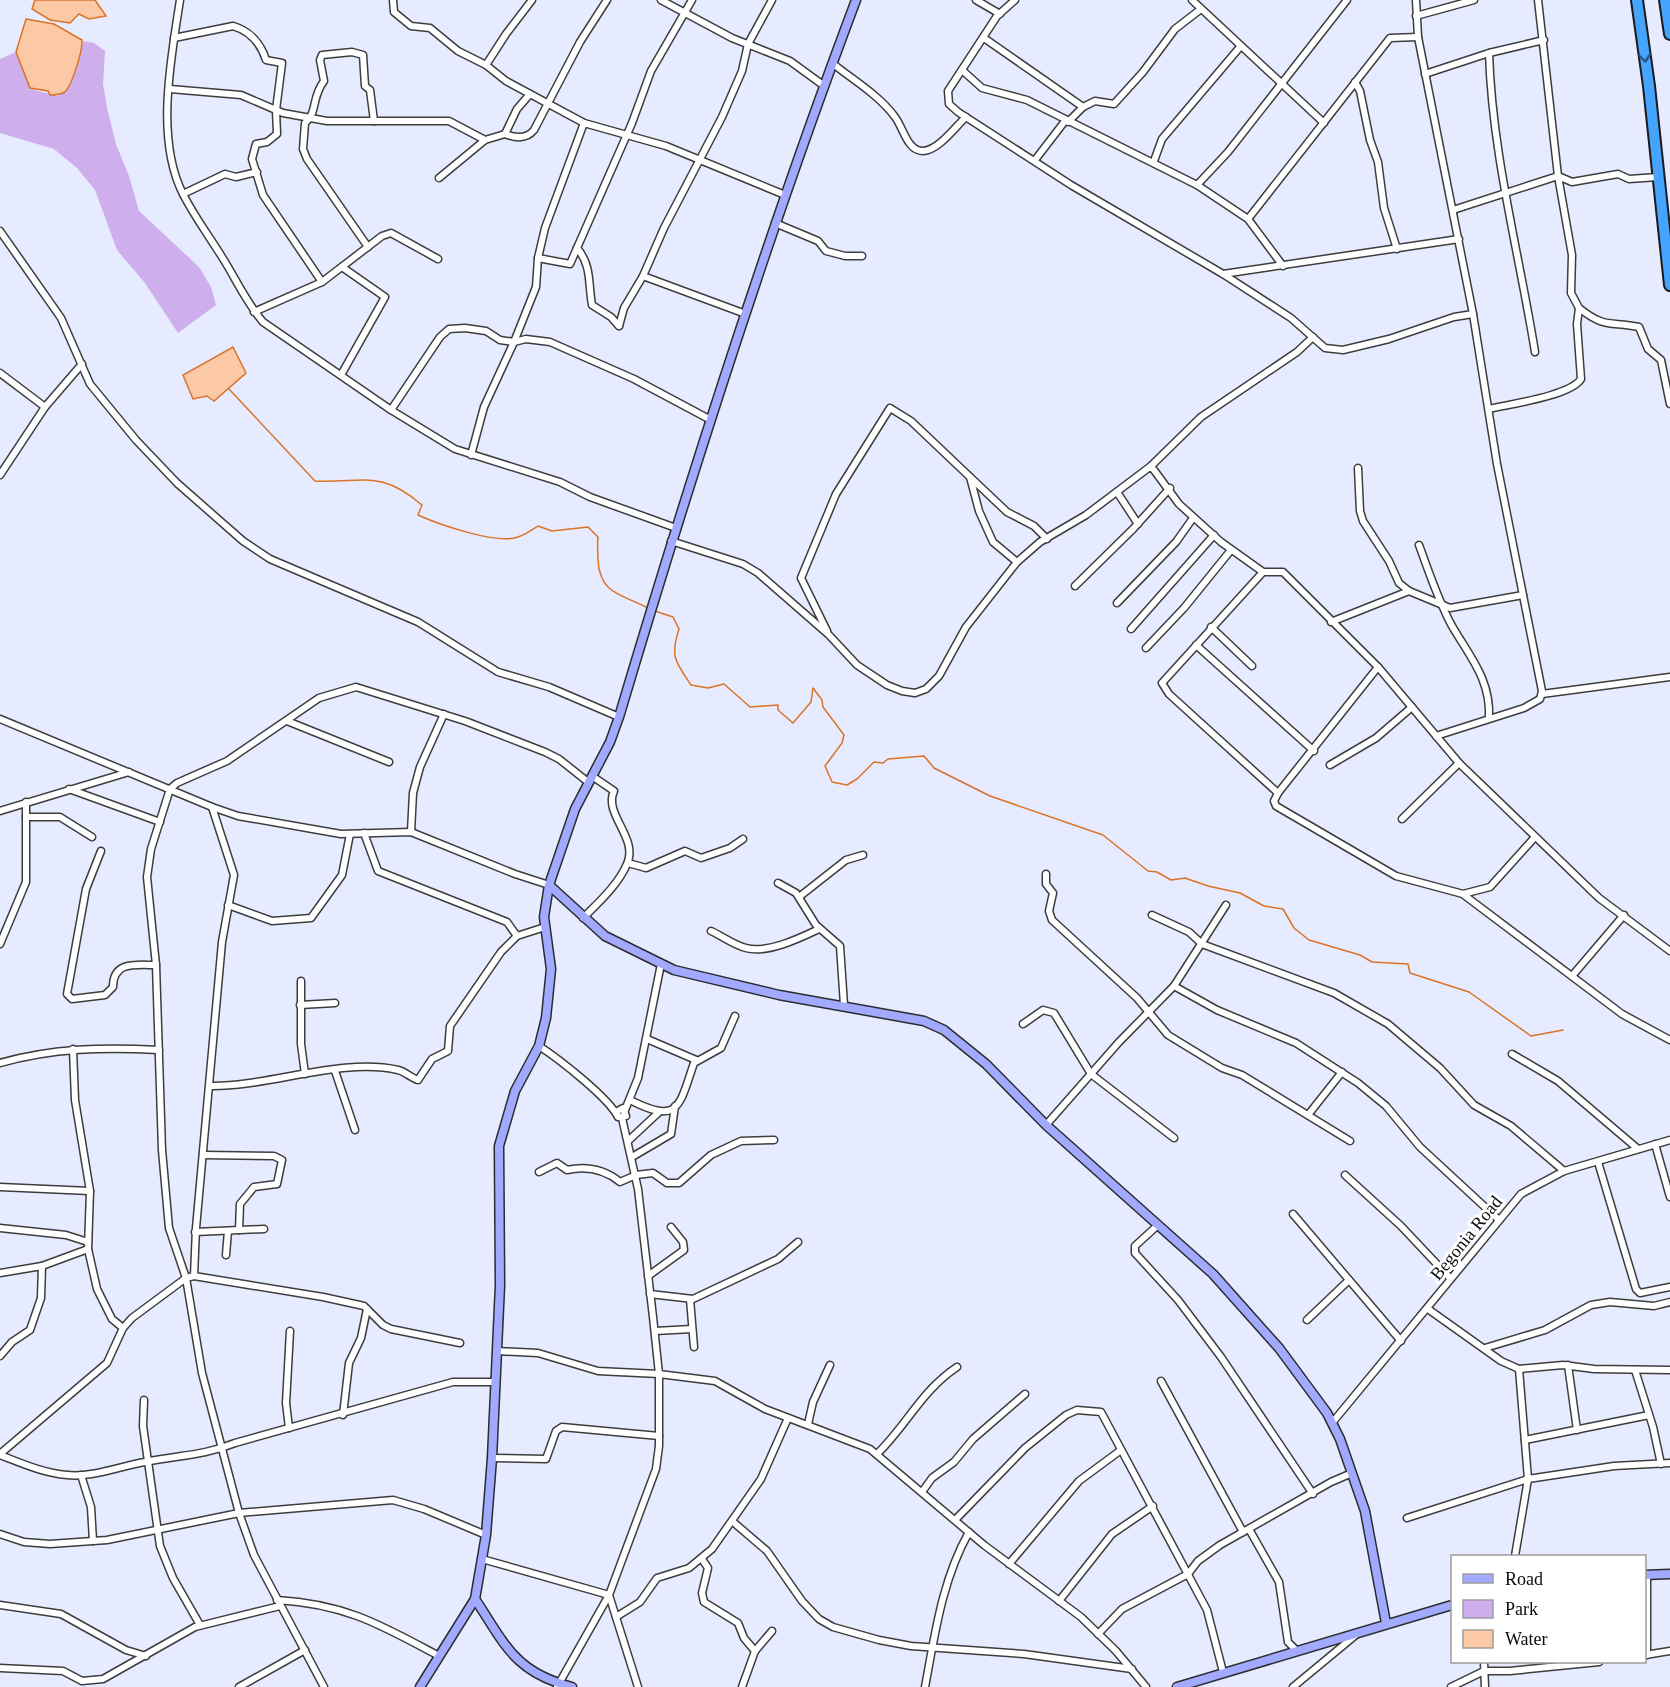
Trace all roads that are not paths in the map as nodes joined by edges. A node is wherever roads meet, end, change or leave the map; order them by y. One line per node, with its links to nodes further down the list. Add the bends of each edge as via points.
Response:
1 (180, 0): 25 (street)
2 (393, 0): 32 (street, via 394,12 411,26 430,28 458,51)
3 (532, 0): 32 (street)
4 (607, 0): 40 (street)
5 (661, 0): 19 (street)
6 (692, 0): 19 (street)
7 (772, 0): 28 (street)
8 (856, 0): 31 (main road)
9 (976, 0): 20 (street)
10 (1015, 0): 20 (street)
11 (1192, 0): 18 (street)
12 (1347, 0): 36 (street)
13 (1416, 0): 21 (street)
14 (1474, 0): 21 (street)
15 (1538, 0): 27 (street)
16 (1665, 0): 22 (highway)
17 (1641, 1): 57 (highway, one-way to 57)
18 (1201, 9): 29 (street); 41 (street, via 1175,28 1117,102 1095,101)
19 (685, 14): 28 (street); 50 (street, via 651,70)
20 (1000, 14): 26 (street)
21 (1416, 16): 24 (street)
22 (1669, 20): 23 (highway)
23 (1670, 34)
24 (1418, 37): 34 (street); 35 (street, via 1390,38)
25 (174, 38): 38 (street); 42 (street, via 228,26 242,28 262,46 266,60 282,63)
26 (984, 38): 33 (street); 41 (street)
27 (1544, 40): 30 (street); 56 (street)
28 (748, 44): 37 (street, via 790,61); 52 (street, via 737,81)
29 (1240, 47): 36 (street); 54 (street, via 1162,139)
30 (1490, 53): 34 (street); 60 (street, via 1490,90)
31 (832, 63): 37 (main road); 43 (street, via 881,101 918,150 930,149)
32 (486, 65): 39 (street)
33 (962, 70): 43 (street, via 948,91 948,98 952,107); 46 (street, via 982,88 1028,100)
34 (1425, 74): 63 (street)
35 (1355, 82): 48 (street); 73 (street)
36 (1280, 84): 48 (street); 59 (street)
37 (823, 85): 62 (main road)
38 (170, 89): 42 (street, via 241,95); 61 (street, via 167,148)
39 (530, 94): 40 (street); 49 (street)
40 (547, 101): 47 (street); 49 (street, via 531,134)
41 (1083, 106): 46 (street)
42 (276, 110): 44 (street); 55 (street, via 277,134 256,144 252,159)
43 (966, 117): 53 (street)
44 (311, 118): 45 (street); 45 (street, via 315,92 324,81 322,55 358,52 363,55 365,86 370,90); 71 (street, via 305,123 303,149 307,159)
45 (374, 121): 51 (street, via 449,121)
46 (1067, 122): 53 (street); 54 (street)
47 (584, 123): 50 (street); 75 (street)
48 (1324, 123): 64 (street)
49 (504, 134): 51 (street)
50 (626, 135): 52 (street); 72 (street)
51 (485, 140): 58 (street)
52 (700, 159): 62 (street); 80 (street)
53 (1035, 160): 79 (street)
54 (1154, 161): 59 (street)
55 (257, 172): 61 (street, via 236,177 225,174); 81 (street, via 263,195)
56 (1558, 176): 57 (street, via 1572,182 1618,174 1629,178); 60 (street); 83 (street, via 1572,255 1571,293)
57 (1658, 177): 67 (highway)
58 (439, 178)
59 (1197, 185): 64 (street)
60 (1506, 192): 63 (street); 89 (street)
61 (183, 194): 84 (street)
62 (784, 195): 65 (main road)
63 (1453, 210): 68 (street)
64 (1248, 219): 77 (street)
65 (775, 223): 74 (street, via 818,241 826,251); 85 (main road)
66 (0, 231): 69 (street)
67 (1666, 234): 82 (highway)
68 (1459, 239): 73 (street); 86 (street)
69 (8, 241): 70 (street); 90 (street, via 61,318)
70 (0, 246)
71 (368, 247): 76 (street, via 391,233); 78 (street)
72 (577, 248): 75 (street, via 570,264); 80 (street, via 586,259 591,277 592,305 619,326 624,308)
73 (1397, 249): 77 (street)
74 (862, 256)
75 (538, 258): 88 (street, via 538,280)
76 (438, 259)
77 (1283, 266): 79 (street)
78 (342, 267): 81 (street); 92 (street, via 385,297)
79 (1222, 274): 87 (street)
80 (643, 276): 85 (street)
81 (322, 282): 84 (street)
82 (1670, 285)
83 (1579, 309): 93 (street, via 1608,325 1639,327 1648,349 1661,360); 95 (street, via 1581,379 1576,386)
84 (254, 312): 92 (street, via 282,337)
85 (743, 313): 97 (main road)
86 (1473, 315): 87 (street, via 1454,317 1343,350 1325,348); 95 (street)
87 (1314, 337): 99 (street, via 1202,417)
88 (514, 342): 96 (street, via 500,340 486,331 449,329); 97 (street, via 550,342 634,379); 98 (street, via 484,407)
89 (1535, 352)
90 (82, 364): 94 (street); 132 (street, via 90,384 169,475 270,560 418,622 498,672 549,687)
91 (0, 374): 94 (street)
92 (340, 375): 96 (street)
93 (1670, 404)
94 (45, 407): 101 (street)
95 (1489, 409): 117 (street)
96 (391, 410): 98 (street)
97 (709, 419): 107 (main road)
98 (471, 455): 107 (street, via 560,482)
99 (1151, 466): 103 (street); 104 (street)
100 (1358, 468): 116 (street, via 1359,511 1363,521 1399,583)
101 (0, 475)
102 (970, 477): 109 (street, via 1007,512 1034,526); 113 (street, via 993,542); 123 (street, via 911,421 890,408 836,494 801,578)
103 (1170, 488): 105 (street); 106 (street)
104 (1117, 492): 106 (street); 109 (street)
105 (1193, 518): 108 (street); 118 (street, via 1176,542)
106 (1138, 524): 115 (street)
107 (676, 528): 110 (main road)
108 (1214, 535): 112 (street); 122 (street)
109 (1047, 539): 113 (street)
110 (671, 541): 123 (street, via 743,564); 132 (main road)
111 (1419, 545): 119 (street)
112 (1231, 550): 114 (street); 125 (street)
113 (1017, 562): 123 (street, via 966,627 939,676 920,692 906,693 887,685 857,666)
114 (1263, 572): 120 (street, via 1283,572); 121 (street)
115 (1075, 586)
116 (1409, 591): 119 (street); 120 (street)
117 (1523, 595): 119 (street); 129 (street)
118 (1117, 603)
119 (1444, 608): 134 (street, via 1488,691)
120 (1331, 622): 127 (street)
121 (1211, 627): 124 (street); 126 (street)
122 (1131, 629)
123 (828, 634)
124 (1196, 645): 137 (street); 145 (street, via 1165,679 1163,688)
125 (1146, 648)
126 (1252, 666)
127 (1378, 667): 130 (street); 137 (street)
128 (1670, 677): 129 (street)
129 (1542, 694): 134 (street, via 1524,708)
130 (1412, 707): 136 (street); 140 (street, via 1376,738)
131 (444, 714): 135 (street, via 356,687 319,698); 142 (street, via 545,752); 152 (street, via 412,793)
132 (619, 717): 142 (main road)
133 (0, 718): 141 (street)
134 (1489, 718): 136 (street)
135 (288, 721): 138 (street); 144 (street, via 227,761)
136 (1436, 736): 139 (street)
137 (1314, 750): 145 (street)
138 (389, 762)
139 (1459, 764): 150 (street); 156 (street)
140 (1330, 765)
141 (129, 772): 143 (street); 144 (street)
142 (590, 779): 160 (street, via 614,791 610,799 628,845); 163 (main road, via 574,809)
143 (68, 789): 146 (street); 151 (street)
144 (170, 789): 147 (street); 151 (street)
145 (1278, 793): 164 (street, via 1276,806 1396,876)
146 (26, 802): 148 (street); 149 (street)
147 (212, 807): 154 (street, via 260,820); 166 (street, via 220,840 233,868)
148 (0, 811)
149 (26, 817): 155 (street, via 60,817); 175 (street, via 26,882)
150 (1402, 819)
151 (160, 822): 179 (street, via 147,877)
152 (411, 832): 153 (street); 163 (street)
153 (364, 833): 154 (street); 174 (street, via 378,871 507,922)
154 (350, 834): 166 (street, via 342,875 311,918 272,921)
155 (92, 837)
156 (1535, 837): 164 (street, via 1490,887); 169 (street, via 1599,898)
157 (743, 839): 160 (street, via 701,858 685,851 646,868)
158 (101, 851): 179 (street, via 86,889 67,994 72,999 105,995 113,987 113,976 119,969)
159 (863, 855): 165 (street, via 846,860)
160 (628, 863): 170 (street, via 609,892)
161 (1046, 873): 186 (street, via 1046,884 1053,894 1049,911 1052,920)
162 (778, 883): 165 (street)
163 (549, 885): 170 (main road); 171 (main road)
164 (1463, 894): 180 (street)
165 (799, 897): 172 (street)
166 (228, 905): 201 (street)
167 (1226, 905): 176 (street)
168 (1152, 915): 176 (street, via 1189,932)
169 (1623, 915): 177 (street); 180 (street)
170 (583, 918): 178 (main road, via 605,936)
171 (545, 927): 174 (street); 191 (main road, via 550,987)
172 (819, 929): 173 (street, via 757,949 744,948); 185 (street, via 838,942 842,951)
173 (711, 931)
174 (517, 936): 197 (street, via 501,952 450,1026 448,1052 429,1061 421,1079 376,1066)
175 (0, 944)
176 (1202, 944): 182 (street); 221 (street, via 1334,993 1388,1024 1440,1068 1474,1105 1510,1126)
177 (1670, 951)
178 (661, 964): 185 (main road, via 726,984); 189 (street)
179 (156, 965): 193 (street)
180 (1572, 976): 190 (street, via 1622,1014)
181 (301, 981): 184 (street)
182 (1174, 986): 186 (street); 198 (street, via 1217,1010 1296,1043)
183 (335, 1003): 184 (street)
184 (300, 1005): 199 (street)
185 (844, 1005): 209 (main road, via 934,1024 986,1064)
186 (1148, 1011): 200 (street); 207 (street, via 1168,1035)
187 (735, 1016): 195 (street, via 721,1048)
188 (1023, 1024): 200 (street, via 1043,1010 1054,1013)
189 (647, 1039): 195 (street); 202 (street)
190 (1670, 1040)
191 (539, 1046): 205 (street); 263 (main road, via 515,1091 499,1146)
192 (74, 1048): 193 (street); 196 (street); 227 (street, via 75,1100)
193 (159, 1050): 245 (street, via 168,1218)
194 (1512, 1054): 217 (street, via 1558,1081)
195 (696, 1060): 203 (street, via 689,1084)
196 (0, 1063)
197 (335, 1071): 199 (street); 210 (street)
198 (1342, 1072): 207 (street); 230 (street, via 1386,1106 1420,1147)
199 (305, 1074): 201 (street, via 239,1086)
200 (1091, 1074): 209 (street); 211 (street)
201 (210, 1086): 218 (street)
202 (630, 1100): 204 (street); 206 (street)
203 (675, 1106): 206 (street); 219 (street, via 671,1134)
204 (625, 1110): 205 (street, via 619,1108); 208 (street, via 626,1116)
205 (616, 1112): 208 (street)
206 (658, 1113): 214 (street)
207 (1308, 1115): 215 (street)
208 (622, 1118): 214 (street)
209 (1046, 1125): 231 (main road)
210 (355, 1130)
211 (1174, 1138)
212 (774, 1140): 223 (street, via 741,1141 711,1155 679,1183 667,1183 653,1173)
213 (1670, 1140): 216 (street, Begonia Road)
214 (628, 1141): 219 (street)
215 (1350, 1141)
216 (1654, 1144): 217 (street, Begonia Road); 225 (street)
217 (1638, 1149): 220 (street, Begonia Road)
218 (203, 1155): 235 (street, via 274,1156 282,1160 277,1184 254,1187 240,1204); 237 (street)
219 (632, 1157): 223 (street)
220 (1598, 1162): 221 (street, Begonia Road); 248 (street, via 1636,1290 1640,1293)
221 (1564, 1171): 230 (street, Begonia Road, via 1521,1194)
222 (539, 1172): 223 (street, via 557,1163 567,1170 585,1167 607,1173 620,1182)
223 (636, 1175): 244 (street)
224 (1346, 1175): 246 (street)
225 (1667, 1177): 228 (street)
226 (0, 1187): 227 (street)
227 (90, 1191): 239 (street)
228 (1670, 1197)
229 (1293, 1214): 247 (street)
230 (1499, 1220): 246 (street, Begonia Road)
231 (1158, 1225): 279 (main road, via 1227,1287 1279,1348); 297 (street, via 1135,1246 1135,1252 1221,1357)
232 (671, 1227): 244 (street, via 683,1242 684,1250)
233 (0, 1228): 239 (street, via 66,1235)
234 (264, 1229): 235 (street)
235 (239, 1230): 236 (street)
236 (228, 1231): 237 (street); 240 (street)
237 (195, 1232): 243 (street)
238 (798, 1242): 250 (street, via 778,1259)
239 (88, 1246): 241 (street); 255 (street, via 97,1289 112,1319)
240 (226, 1255)
241 (42, 1266): 242 (street); 264 (street, via 41,1298 30,1329)
242 (0, 1273)
243 (194, 1276): 245 (street); 252 (street, via 323,1297)
244 (648, 1276): 249 (street)
245 (186, 1278): 255 (street); 285 (street, via 202,1373)
246 (1450, 1278): 253 (street, Begonia Road)
247 (1349, 1280): 254 (street); 259 (street)
248 (1670, 1287)
249 (650, 1294): 250 (street); 258 (street)
250 (690, 1299): 256 (street)
251 (1670, 1302): 262 (street, via 1654,1306 1610,1302 1592,1305 1545,1330)
252 (367, 1309): 260 (street, via 391,1329); 276 (street, via 361,1338 349,1363)
253 (1428, 1309): 259 (street, Begonia Road); 262 (street)
254 (1307, 1320)
255 (123, 1328): 287 (street, via 107,1363)
256 (692, 1329): 258 (street); 261 (street)
257 (290, 1331): 281 (street)
258 (655, 1331): 271 (street)
259 (1401, 1341): 279 (street, Begonia Road)
260 (460, 1343)
261 (694, 1347)
262 (1485, 1348): 268 (street)
263 (497, 1351): 271 (street, via 538,1353 598,1371); 273 (main road)
264 (0, 1356)
265 (830, 1365): 280 (street, via 811,1407)
266 (1568, 1365): 268 (street); 269 (street); 282 (street)
267 (957, 1367): 288 (street, via 924,1393 894,1437)
268 (1519, 1369): 284 (street)
269 (1635, 1370): 270 (street); 277 (street)
270 (1670, 1370)
271 (659, 1374): 278 (street, via 715,1381); 283 (street)
272 (1161, 1381): 304 (street)
273 (495, 1382): 276 (street, via 453,1382); 289 (main road)
274 (1025, 1394): 296 (street, via 932,1478)
275 (144, 1400): 290 (street)
276 (343, 1415): 281 (street)
277 (1650, 1415): 282 (street); 292 (street)
278 (788, 1418): 280 (street); 302 (street, via 770,1461)
279 (1332, 1423): 293 (main road)
280 (808, 1424): 288 (street)
281 (288, 1428): 285 (street)
282 (1577, 1430): 284 (street)
283 (659, 1436): 289 (street, via 562,1427 556,1431 546,1459); 316 (street, via 656,1469)
284 (1525, 1440): 295 (street)
285 (221, 1449): 290 (street); 299 (street)
286 (1121, 1450): 298 (street); 301 (street, via 1101,1412 1071,1412 1025,1448); 312 (street, via 1079,1481)
287 (0, 1454): 294 (street, via 41,1470)
288 (877, 1454): 296 (street)
289 (492, 1458): 307 (main road)
290 (148, 1461): 294 (street); 303 (street)
291 (1670, 1463): 292 (street)
292 (1661, 1464): 295 (street, via 1614,1466)
293 (1352, 1473): 297 (street); 323 (main road, via 1365,1511)
294 (81, 1475): 308 (street, via 91,1507)
295 (1527, 1479): 300 (street); 309 (street)
296 (922, 1492): 301 (street)
297 (1313, 1494): 304 (street)
298 (1153, 1506): 313 (street); 318 (street, via 1112,1534)
299 (239, 1513): 303 (street); 307 (street, via 397,1500); 319 (street, via 254,1555)
300 (1407, 1518)
301 (956, 1520): 305 (street)
302 (732, 1521): 311 (street); 328 (street, via 763,1548 788,1584 825,1623 879,1640)
303 (158, 1530): 308 (street); 324 (street, via 173,1578)
304 (1246, 1531): 313 (street, via 1198,1561); 330 (street, via 1276,1574 1288,1642)
305 (969, 1532): 312 (street); 328 (street, via 951,1569)
306 (0, 1534): 308 (street, via 24,1542 50,1544)
307 (486, 1535): 310 (main road)
308 (93, 1541)
309 (1515, 1555)
310 (482, 1558): 316 (street); 317 (main road)
311 (702, 1559): 322 (street, via 689,1568 657,1578 640,1602); 331 (street, via 708,1568 702,1593 704,1602 738,1623)
312 (1009, 1564): 318 (street)
313 (1188, 1574): 327 (street, via 1122,1609); 341 (street, via 1207,1610)
314 (1670, 1574): 315 (main road)
315 (1646, 1575): 333 (street)
316 (609, 1595): 322 (street); 342 (street)
317 (475, 1599): 335 (main road); 342 (main road, via 501,1642 520,1663)
318 (1059, 1601): 327 (street)
319 (279, 1603): 324 (street); 329 (street); 335 (street, via 326,1606 366,1618)
320 (0, 1605): 334 (street, via 61,1614 126,1650)
321 (1451, 1605): 323 (main road)
322 (616, 1617): 347 (street)
323 (1386, 1623): 325 (main road)
324 (200, 1625): 334 (street)
325 (1362, 1630): 330 (main road); 352 (street)
326 (772, 1631): 331 (street)
327 (1098, 1634): 339 (street)
328 (932, 1647): 339 (street, via 1024,1654); 349 (street)
329 (305, 1650): 343 (street); 344 (street)
330 (1296, 1650): 341 (main road)
331 (755, 1651): 348 (street)
332 (1670, 1651): 333 (street)
333 (1646, 1655)
334 (146, 1656): 338 (street, via 92,1682 63,1671)
335 (439, 1656): 345 (main road)
336 (1484, 1663): 340 (street)
337 (1589, 1663): 340 (street)
338 (0, 1668)
339 (1133, 1669): 350 (street)
340 (1484, 1671): 353 (street); 354 (street)
341 (1223, 1672): 351 (main road)
342 (558, 1685): 346 (main road)
343 (239, 1687)
344 (324, 1687)
345 (420, 1687)
346 (572, 1687)
347 (638, 1687)
348 (742, 1687)
349 (925, 1687)
350 (1146, 1687)
351 (1177, 1687)
352 (1293, 1687)
353 (1451, 1687)
354 (1485, 1687)

